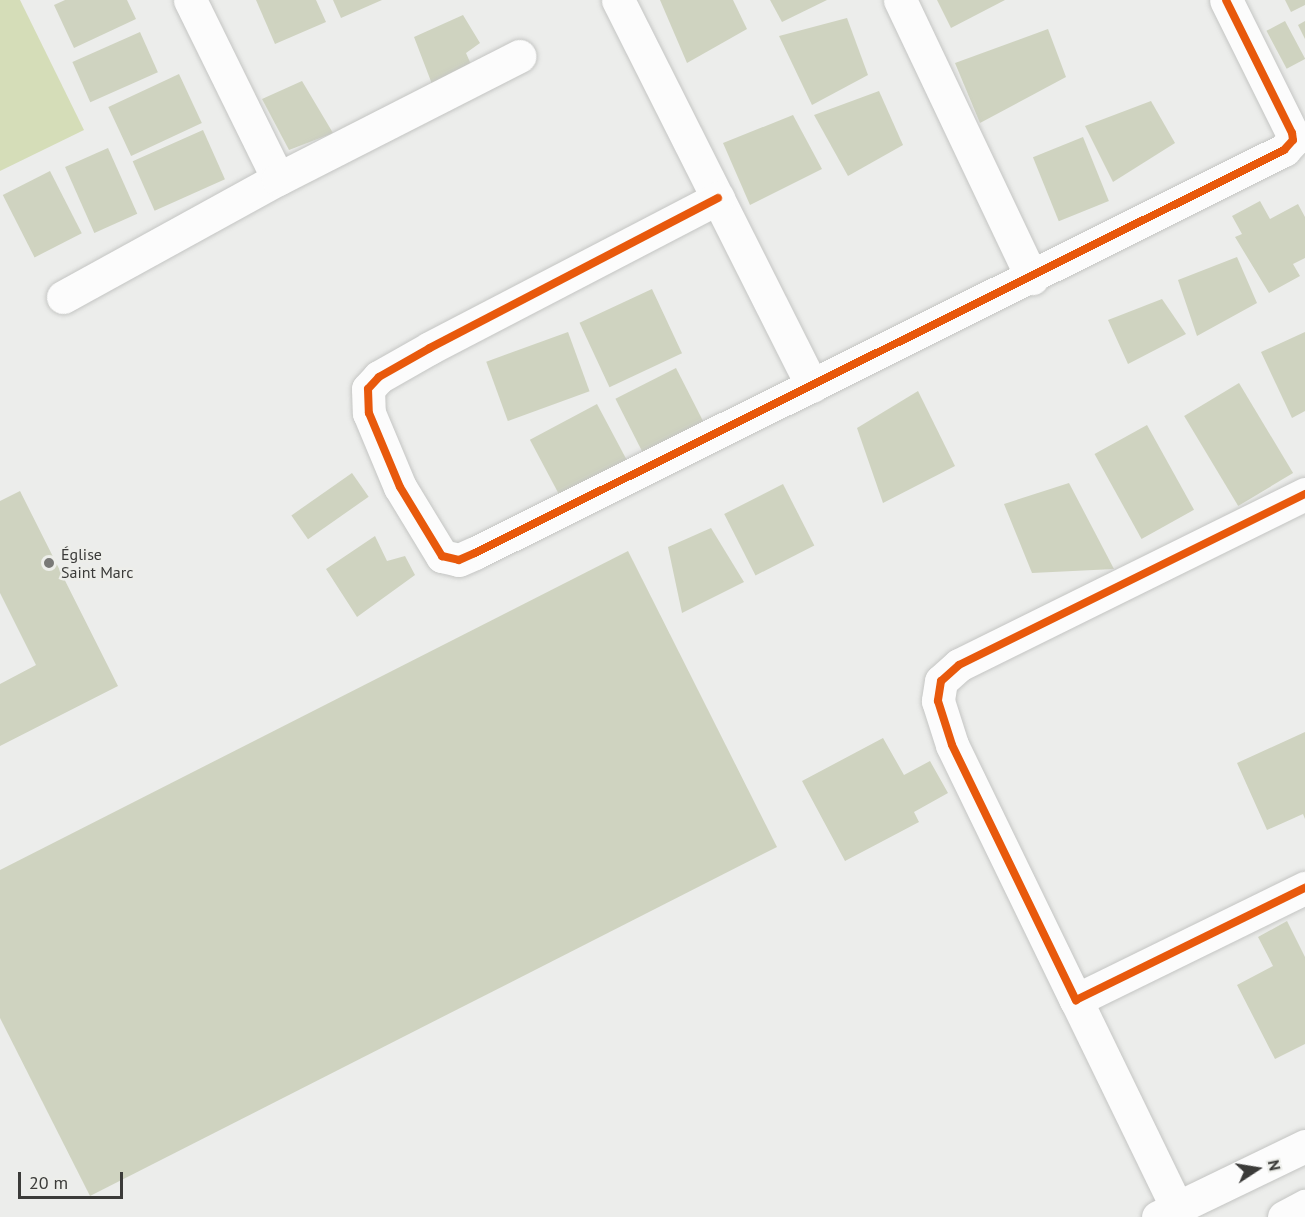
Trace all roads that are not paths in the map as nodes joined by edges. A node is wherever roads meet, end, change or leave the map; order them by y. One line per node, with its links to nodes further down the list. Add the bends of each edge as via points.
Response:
1 (190, 0): 6 (street)
2 (618, 0): 7 (street)
3 (900, 0): 8 (street)
4 (1227, 0): 8 (street, via 1287,120 1293,140 1290,146)
5 (519, 56): 6 (street)
6 (278, 179): 9 (street)
7 (718, 198): 10 (street); 10 (street, via 379,377 369,389 366,402 399,487 436,552 459,560)
8 (1032, 278): 10 (street)
9 (63, 297)
10 (812, 386)
11 (1305, 494): 13 (street, via 959,664 941,681 938,701 952,745)
12 (1305, 888): 13 (street)
13 (1076, 1000): 16 (street)
14 (1305, 1146): 16 (street)
15 (1305, 1206): 17 (street)
16 (1168, 1213)
17 (1284, 1217)

